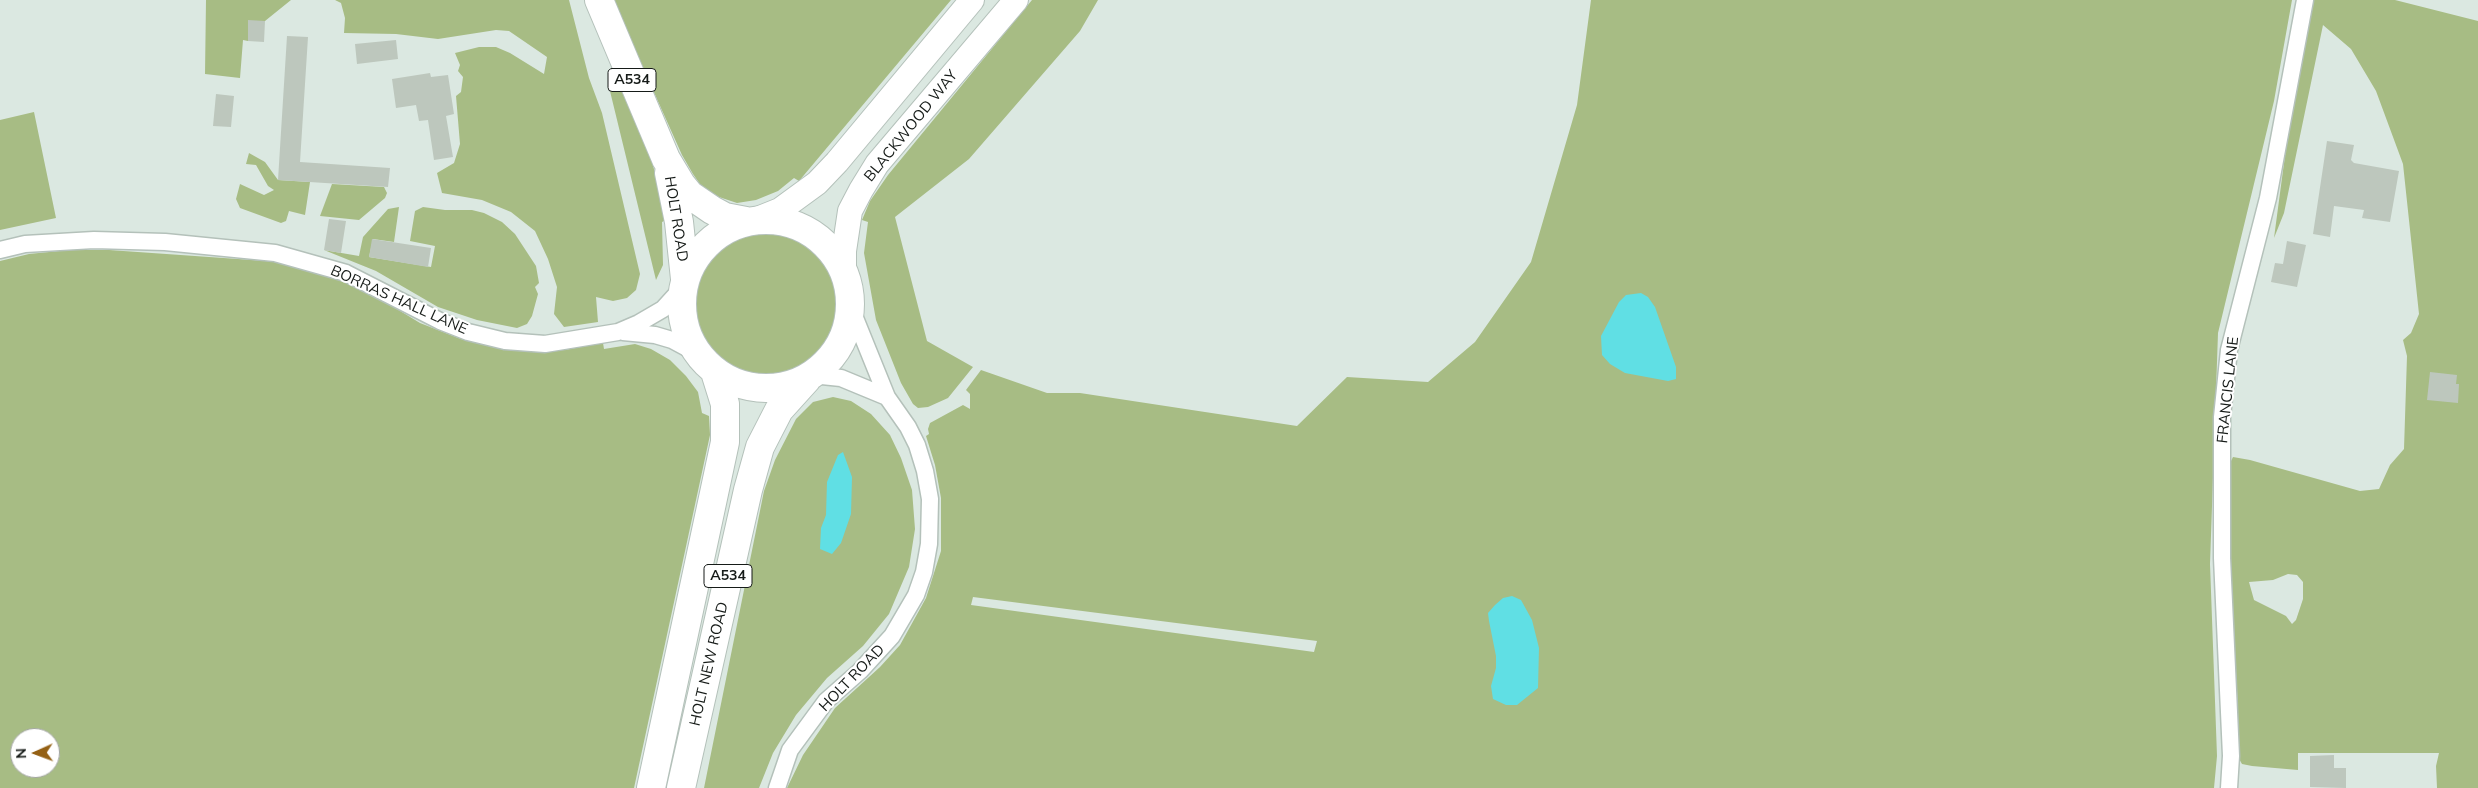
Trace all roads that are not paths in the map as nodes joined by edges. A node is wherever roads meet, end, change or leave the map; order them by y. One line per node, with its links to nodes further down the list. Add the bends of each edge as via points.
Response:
1 (599, 0): 5 (highway, HOLT ROAD / A534)
2 (972, 0): 6 (street, via 817,183 780,210)
3 (1016, 0): 8 (street, BLACKWOOD WAY, via 877,164 850,211)
4 (2305, 0): 18 (street, FRANCIS LANE, via 2268,198 2229,350 2222,417 2222,558 2231,756)
5 (666, 160): 6 (highway, HOLT ROAD / A534, via 681,184 700,203 725,216); 9 (highway, HOLT ROAD / A534, via 680,222)
6 (750, 221): 8 (highway, via 777,220 812,233 830,248); 9 (highway, via 718,234 703,248 693,260)
7 (0, 250): 11 (street, BORRAS HALL LANE, via 25,244 94,240 165,242 275,253 346,273 440,321 505,341 562,343)
8 (844, 270): 10 (highway)
9 (684, 283): 11 (street, BORRAS HALL LANE, via 673,299 654,315); 12 (highway, via 681,306 686,331)
10 (851, 308): 13 (highway, via 836,353); 14 (street, HOLT ROAD)
11 (618, 332): 12 (street, BORRAS HALL LANE, via 672,340)
12 (707, 363): 13 (highway, via 738,384 761,389 785,387); 15 (highway, HOLT NEW ROAD / A534, via 725,408 724,442)
13 (810, 377): 14 (street, via 841,378); 16 (highway, HOLT NEW ROAD / A534, via 779,410 760,447)
14 (887, 397): 17 (street, HOLT ROAD, via 908,427 925,471 930,521 924,572 916,595 892,636 826,701 790,750)
15 (652, 788)
16 (681, 788)
17 (777, 788)
18 (2229, 788)

